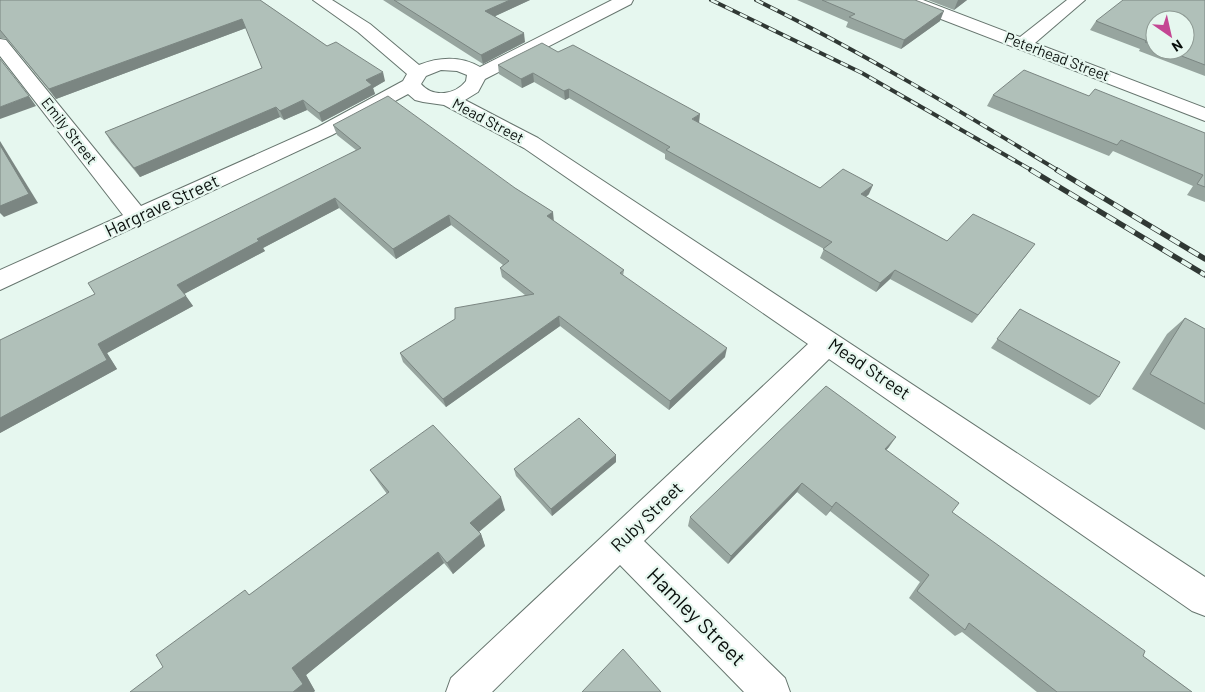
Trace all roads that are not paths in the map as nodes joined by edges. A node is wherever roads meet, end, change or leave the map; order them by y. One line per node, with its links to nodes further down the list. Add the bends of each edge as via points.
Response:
1 (321, 0): 6 (street)
2 (625, 0): 5 (street)
3 (908, 0): 7 (street, Peterhead Street)
4 (1077, 0): 7 (street)
5 (577, 23): 10 (street); 12 (street)
6 (364, 28): 9 (street); 11 (street)
7 (1023, 43): 14 (street, Peterhead Street)
8 (0, 44): 17 (street, Emily Street)
9 (442, 64): 10 (street); 11 (street, Hargrave Street, via 430,66)
10 (460, 64): 12 (street, Mead Street, via 472,70)
11 (414, 79): 13 (street, Mead Street, via 414,90); 15 (street, Hargrave Street)
12 (472, 83): 13 (street, Hargrave Street, via 458,96); 16 (street, Mead Street)
13 (436, 98): 15 (street, Hargrave Street); 16 (street, Mead Street)
14 (1205, 114)
15 (324, 131): 17 (street, Hargrave Street)
16 (531, 143): 19 (street, Mead Street)
17 (137, 218): 18 (street, Hargrave Street)
18 (0, 281)
19 (828, 342): 20 (street, Ruby Street); 21 (street, Mead Street)
20 (621, 542): 22 (street, Ruby Street); 23 (street, Hamley Street)
21 (1205, 598)
22 (465, 692)
23 (771, 692)

